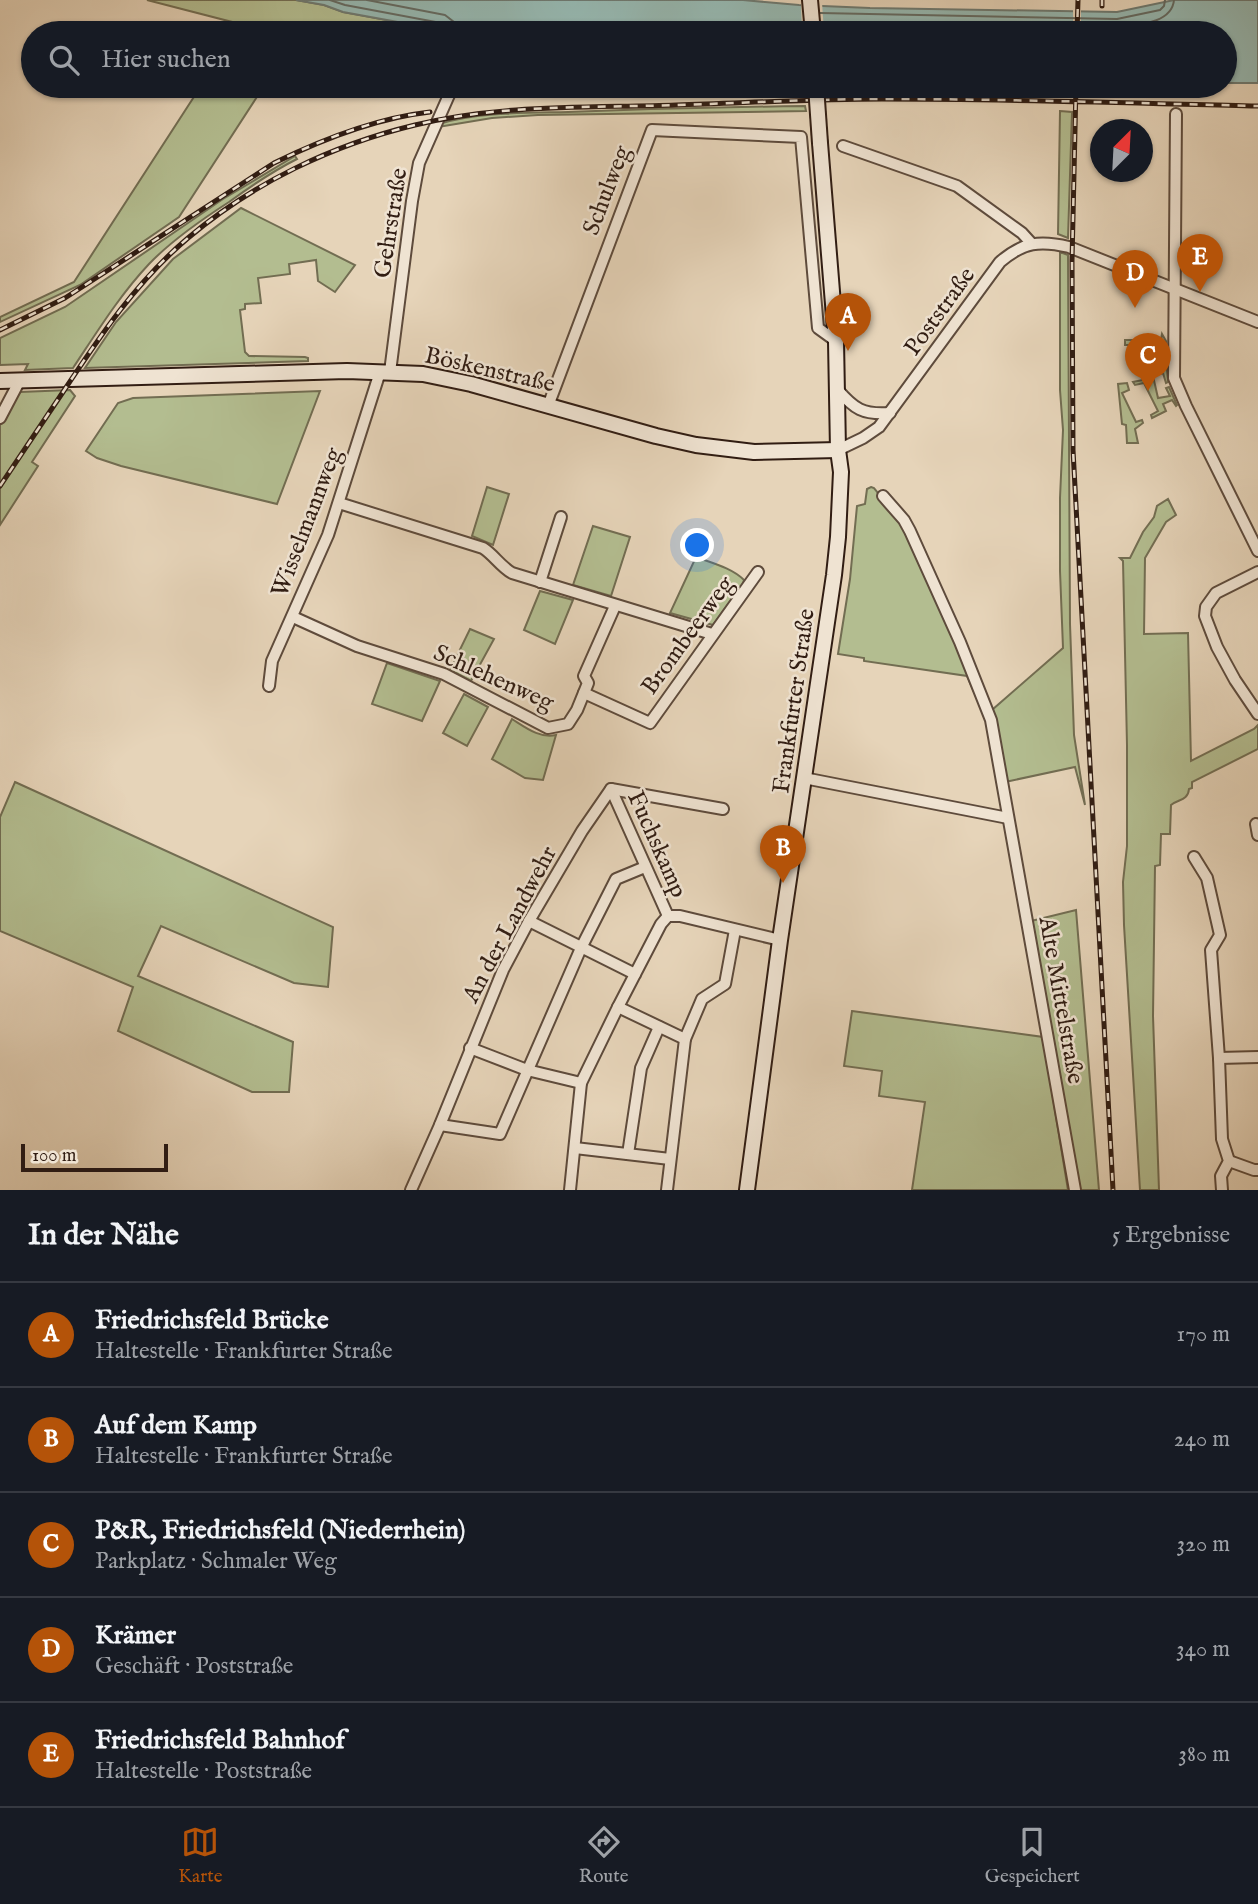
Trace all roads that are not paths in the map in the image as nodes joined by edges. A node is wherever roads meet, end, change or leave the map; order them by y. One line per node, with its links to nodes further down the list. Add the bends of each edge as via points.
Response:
1 (810, 0): 2 (main road)
2 (812, 21)
3 (448, 98): 11 (street, Gehrstraße, via 419,163)
4 (818, 98): 10 (main road, Frankfurter Straße, bridge)
5 (1176, 114): 8 (street)
6 (843, 146): 7 (street, via 957,186)
7 (1032, 244): 8 (street, via 1069,247); 16 (street, Poststraße, via 1000,262)
8 (1174, 289): 9 (street); 22 (street, via 1175,382)
9 (1258, 322)
10 (836, 341): 14 (main road, Frankfurter Straße); 15 (street, Schulweg, via 818,327 801,137 652,130)
11 (385, 372): 12 (main road, Böskenstraße); 15 (main road, Böskenstraße, via 471,384); 20 (street, Wisselmannweg)
12 (20, 380): 13 (main road, Böskenstraße); 17 (street)
13 (0, 381)
14 (837, 388): 16 (street, via 858,410); 18 (main road, Frankfurter Straße)
15 (548, 406): 18 (main road, Böskenstraße, via 696,445 754,452)
16 (890, 413): 18 (street, Poststraße, via 879,427)
17 (0, 418)
18 (838, 450): 33 (main road, Frankfurter Straße, via 838,537)
19 (883, 496): 36 (street, Alte Mittelstraße, via 904,520 986,704)
20 (339, 503): 25 (street, via 483,548 512,573); 27 (street, Wisselmannweg)
21 (561, 517): 25 (street)
22 (1258, 551)
23 (758, 572): 28 (street, Brombeerweg)
24 (1258, 572): 31 (street, via 1216,593 1205,616 1235,680)
25 (540, 582): 26 (street)
26 (615, 606): 28 (street); 30 (street, Schlehenweg, via 583,676 588,683)
27 (293, 617): 29 (street, Wisselmannweg, via 272,661); 30 (street, Schlehenweg, via 358,646 444,674 548,728 568,724)
28 (712, 634): 32 (street, Brombeerweg)
29 (269, 686)
30 (584, 693): 32 (street, Schlehenweg)
31 (1258, 714)
32 (650, 723)
33 (804, 778): 36 (street); 42 (main road, Frankfurter Straße)
34 (611, 789): 35 (street); 38 (street, Fuchskamp); 40 (street, An der Landwehr)
35 (723, 809)
36 (1008, 818): 63 (street, Alte Mittelstraße)
37 (1194, 857): 50 (street, via 1208,878 1220,935 1211,950)
38 (645, 867): 39 (street, Fuchskamp); 43 (street, via 616,879)
39 (668, 916): 41 (street); 44 (street)
40 (529, 921): 43 (street); 48 (street, An der Landwehr)
41 (735, 930): 42 (street); 47 (street, via 725,984 702,999)
42 (780, 940): 62 (main road, Frankfurter Straße)
43 (581, 948): 44 (street); 51 (street)
44 (635, 974): 45 (street)
45 (618, 1007): 46 (street); 52 (street)
46 (659, 1027): 47 (street); 55 (street, via 640,1068)
47 (685, 1039): 56 (street)
48 (470, 1048): 51 (street); 53 (street, An der Landwehr)
49 (1258, 1057): 50 (street)
50 (1219, 1058): 57 (street, via 1222,1139)
51 (527, 1070): 52 (street); 53 (street, via 500,1134)
52 (581, 1083): 54 (street)
53 (440, 1125): 59 (street, An der Landwehr)
54 (575, 1148): 55 (street); 60 (street)
55 (628, 1154): 56 (street)
56 (670, 1159): 61 (street)
57 (1229, 1161): 58 (street); 64 (street, via 1221,1176)
58 (1258, 1170)
59 (411, 1190)
60 (570, 1190)
61 (667, 1190)
62 (747, 1190)
63 (1075, 1190)
64 (1222, 1190)

